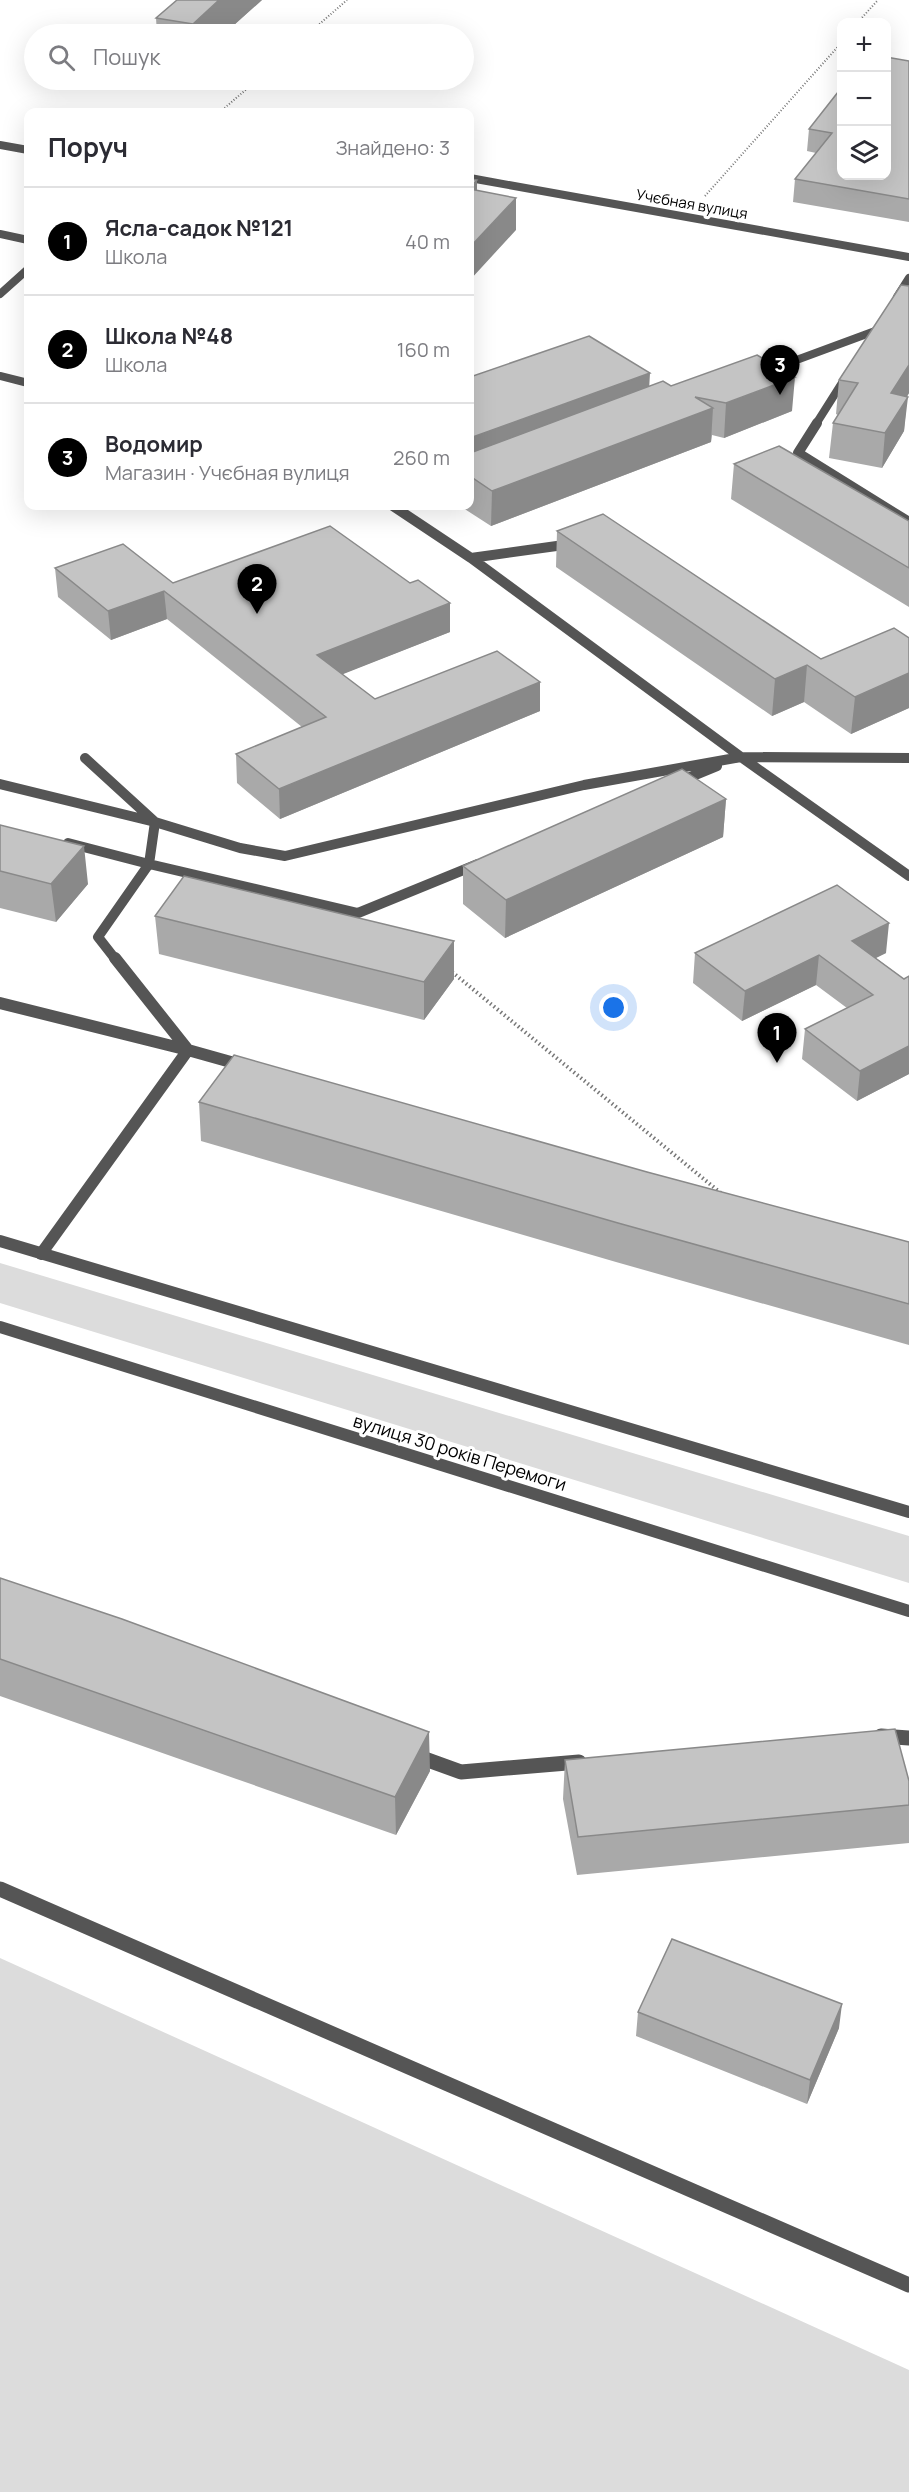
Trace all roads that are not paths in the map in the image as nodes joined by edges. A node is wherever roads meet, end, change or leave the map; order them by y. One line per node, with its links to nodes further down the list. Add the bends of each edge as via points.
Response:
1 (0, 145): 2 (street)
2 (24, 149)
3 (474, 179): 6 (street, Учєбная вулиця)
4 (0, 234): 5 (street)
5 (24, 239)
6 (909, 257)
7 (24, 273): 9 (street)
8 (909, 278): 10 (street)
9 (0, 294)
10 (892, 305)
11 (881, 322): 12 (street)
12 (875, 331): 13 (street); 15 (street)
13 (863, 350)
14 (851, 369): 19 (street, via 798,453)
15 (754, 375)
16 (0, 376): 17 (street)
17 (24, 382)
18 (402, 510): 21 (street)
19 (909, 522)
20 (586, 542): 21 (street)
21 (471, 558): 22 (street)
22 (741, 757): 24 (street); 26 (street); 27 (street, via 584,784 285,856 240,848); 31 (street)
23 (85, 758): 27 (street)
24 (909, 758)
25 (0, 784): 27 (street)
26 (664, 788)
27 (155, 822): 30 (street)
28 (57, 840): 30 (street)
29 (489, 859): 30 (street, via 358,913)
30 (149, 864): 33 (street, via 98,937)
31 (909, 876)
32 (0, 1003): 33 (street)
33 (188, 1050): 34 (street); 36 (street)
34 (257, 1069)
35 (0, 1242): 36 (street)
36 (41, 1254): 38 (street)
37 (0, 1327): 39 (street, вулиця 30 років Перемоги)
38 (909, 1512)
39 (909, 1611)
40 (870, 1737): 41 (street)
41 (909, 1738)
42 (396, 1748): 43 (street, via 461,1772)
43 (590, 1761)
44 (0, 1889): 45 (street)
45 (909, 2285)

